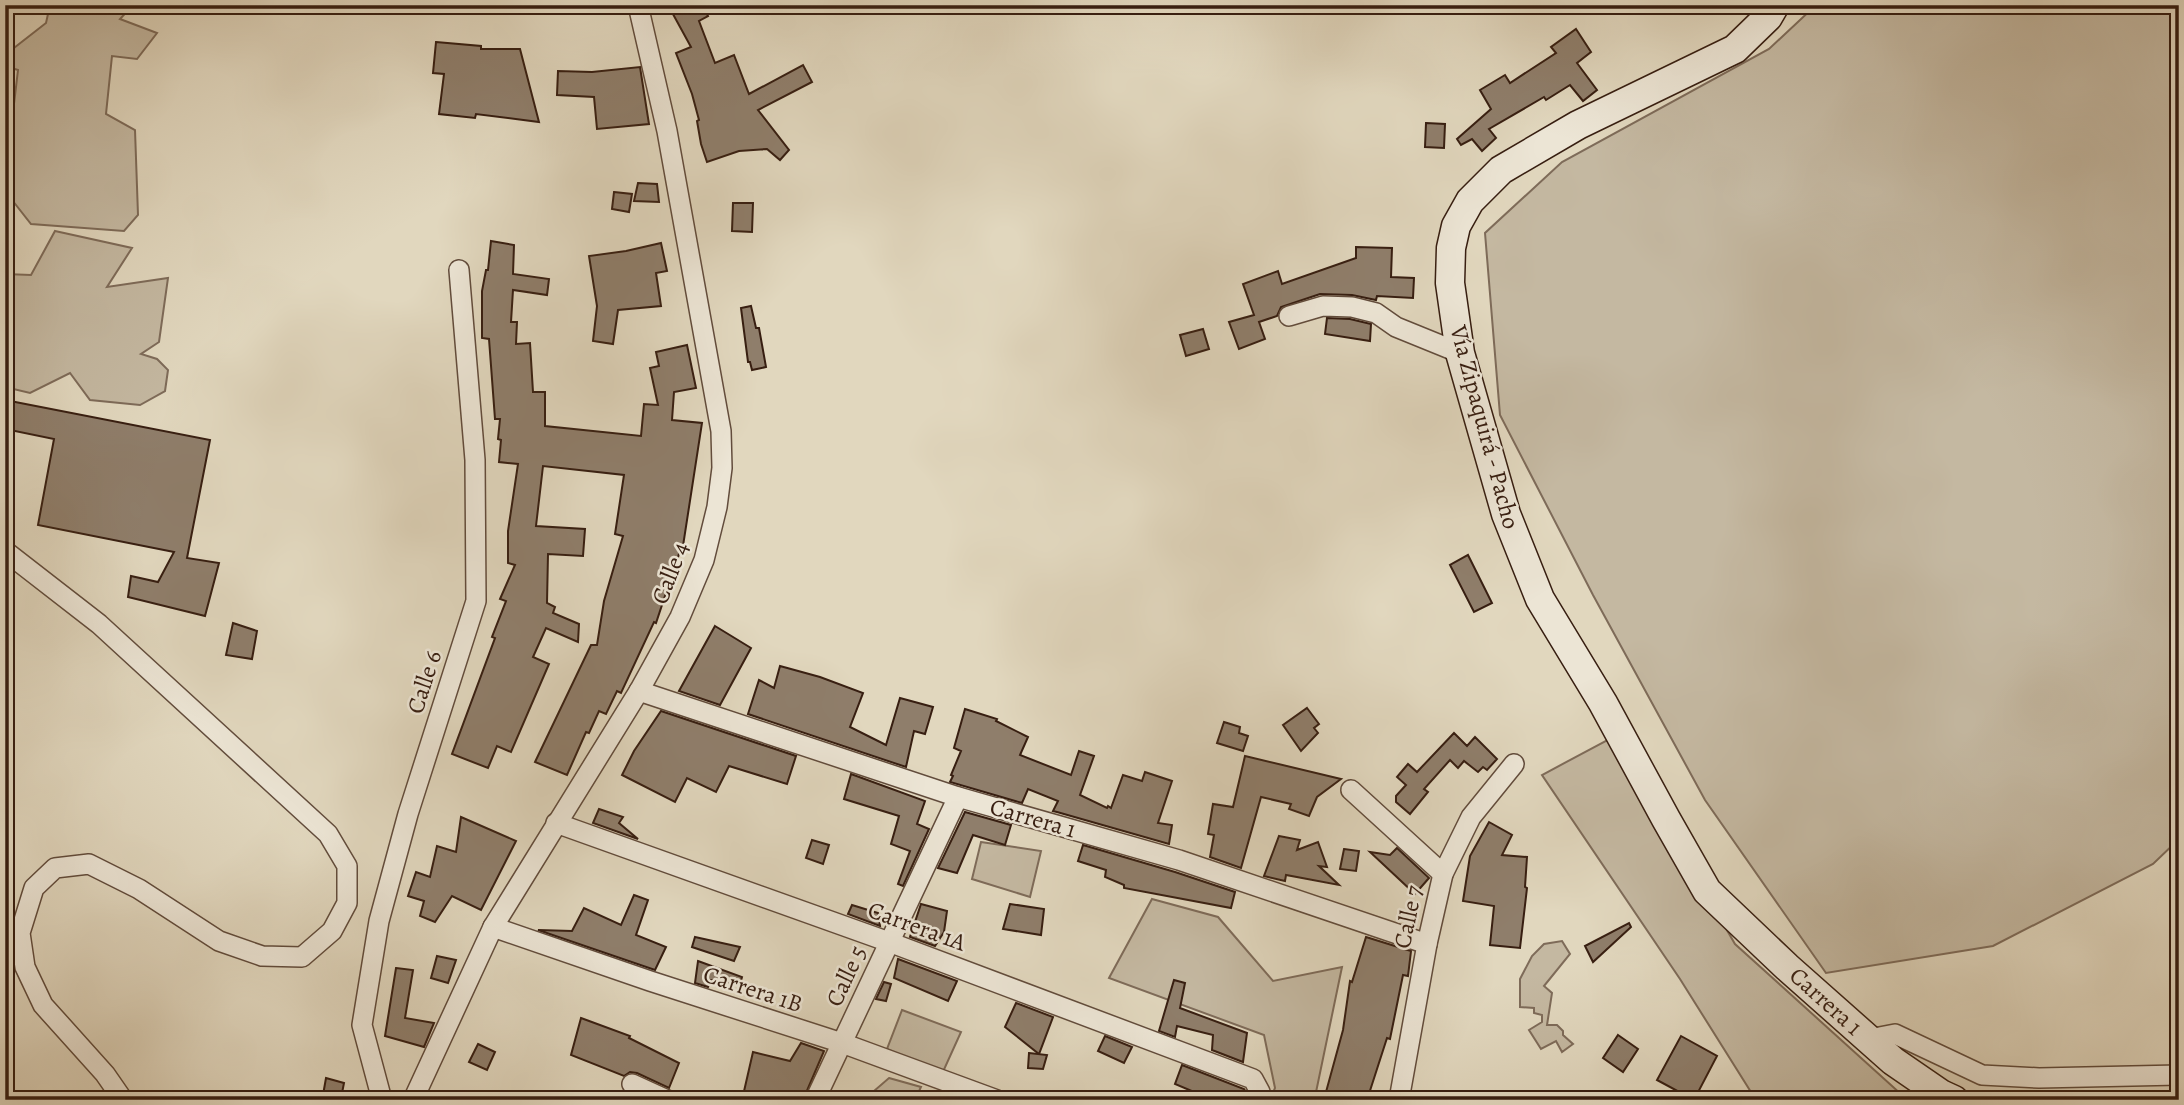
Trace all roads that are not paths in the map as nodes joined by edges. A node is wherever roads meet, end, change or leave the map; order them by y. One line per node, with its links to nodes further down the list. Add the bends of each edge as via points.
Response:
1 (638, 5): 7 (street, Calle 4, via 667,131 708,354 721,431 722,468 704,560 680,617)
2 (1775, 5): 5 (main road, Vía Zipaquirá - Pacho, via 1735,49 1578,125 1501,170 1470,201 1451,248 1450,283)
3 (459, 270): 23 (street, Calle 6, via 475,460 476,601 379,921 362,1025)
4 (1289, 316): 5 (street, via 1323,306 1352,307 1376,313 1396,327)
5 (1460, 353): 13 (main road, Vía Zipaquirá - Pacho, via 1506,514 1540,598)
6 (5, 551): 22 (street, via 99,624 328,834 347,866 346,903 332,931 302,957 262,956 219,941 139,889 89,864 55,868 34,888 20,933 25,967 43,1005 105,1074)
7 (639, 691): 10 (street, Carrera 1); 11 (street, Calle 4)
8 (1514, 764): 12 (street, Calle 7, via 1471,817)
9 (1351, 790): 12 (street)
10 (958, 797): 15 (street, Calle 5); 16 (street, Carrera 1, via 1178,860)
11 (556, 822): 14 (street, Calle 4); 15 (street, Carrera 1A)
12 (1443, 874): 16 (street, Calle 7)
13 (1707, 891): 17 (main road, Carrera 1)
14 (494, 927): 18 (street, Carrera 1B); 24 (street, Calle 4)
15 (889, 942): 18 (street, Calle 5); 21 (street, Carrera 1A, via 1253,1079)
16 (1427, 944): 28 (street, Calle 7)
17 (1869, 1039): 19 (street, via 1895,1034 1982,1074 2039,1079); 29 (main road, Carrera 1)
18 (842, 1043): 26 (street, Calle 5); 27 (street, Carrera 1B)
19 (2179, 1075)
20 (632, 1084): 25 (street)
21 (1257, 1092)
22 (122, 1100)
23 (382, 1100)
24 (413, 1100)
25 (667, 1100)
26 (815, 1100)
27 (997, 1100)
28 (1399, 1100)
29 (1954, 1100)

